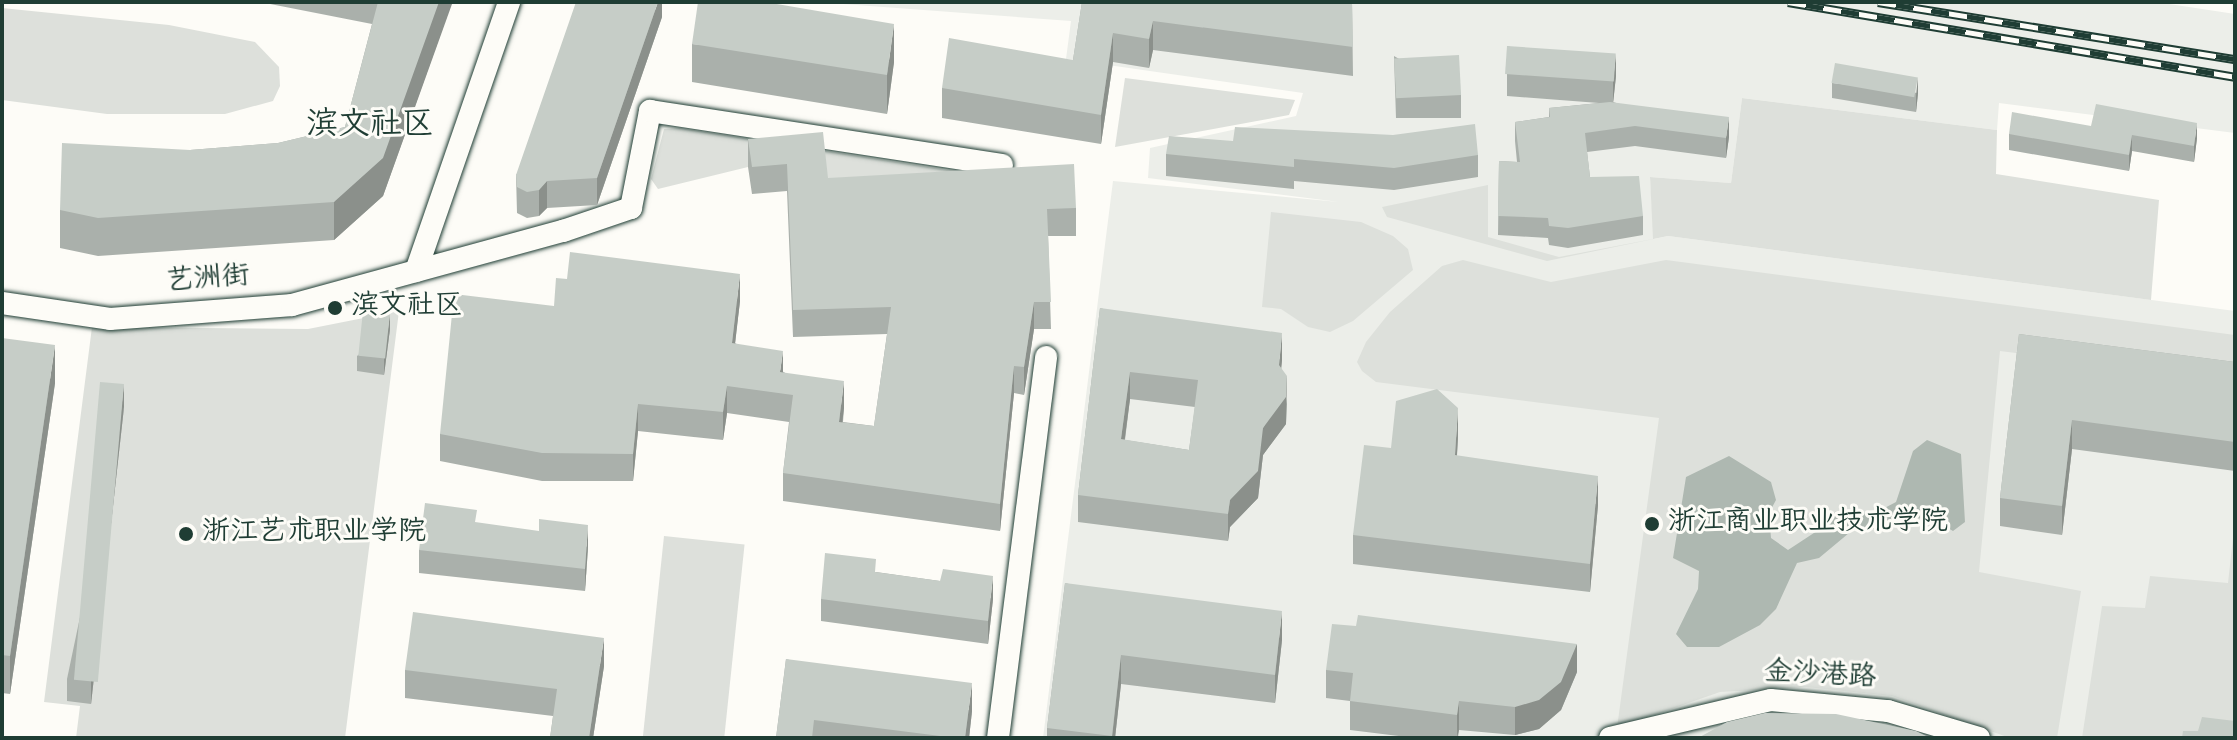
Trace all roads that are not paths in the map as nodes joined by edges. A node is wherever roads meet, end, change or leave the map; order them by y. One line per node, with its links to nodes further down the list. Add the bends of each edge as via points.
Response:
1 (509, 2): 3 (street)
2 (1002, 165): 3 (street, 艺洲街, via 650,111 631,208)
3 (416, 271): 4 (street, 艺洲街, via 292,305 110,319)
4 (2, 303)
5 (1046, 357): 6 (street)
6 (998, 738)
7 (1610, 738): 8 (street, 金沙港路, via 1771,700 1888,711)
8 (1979, 738)

